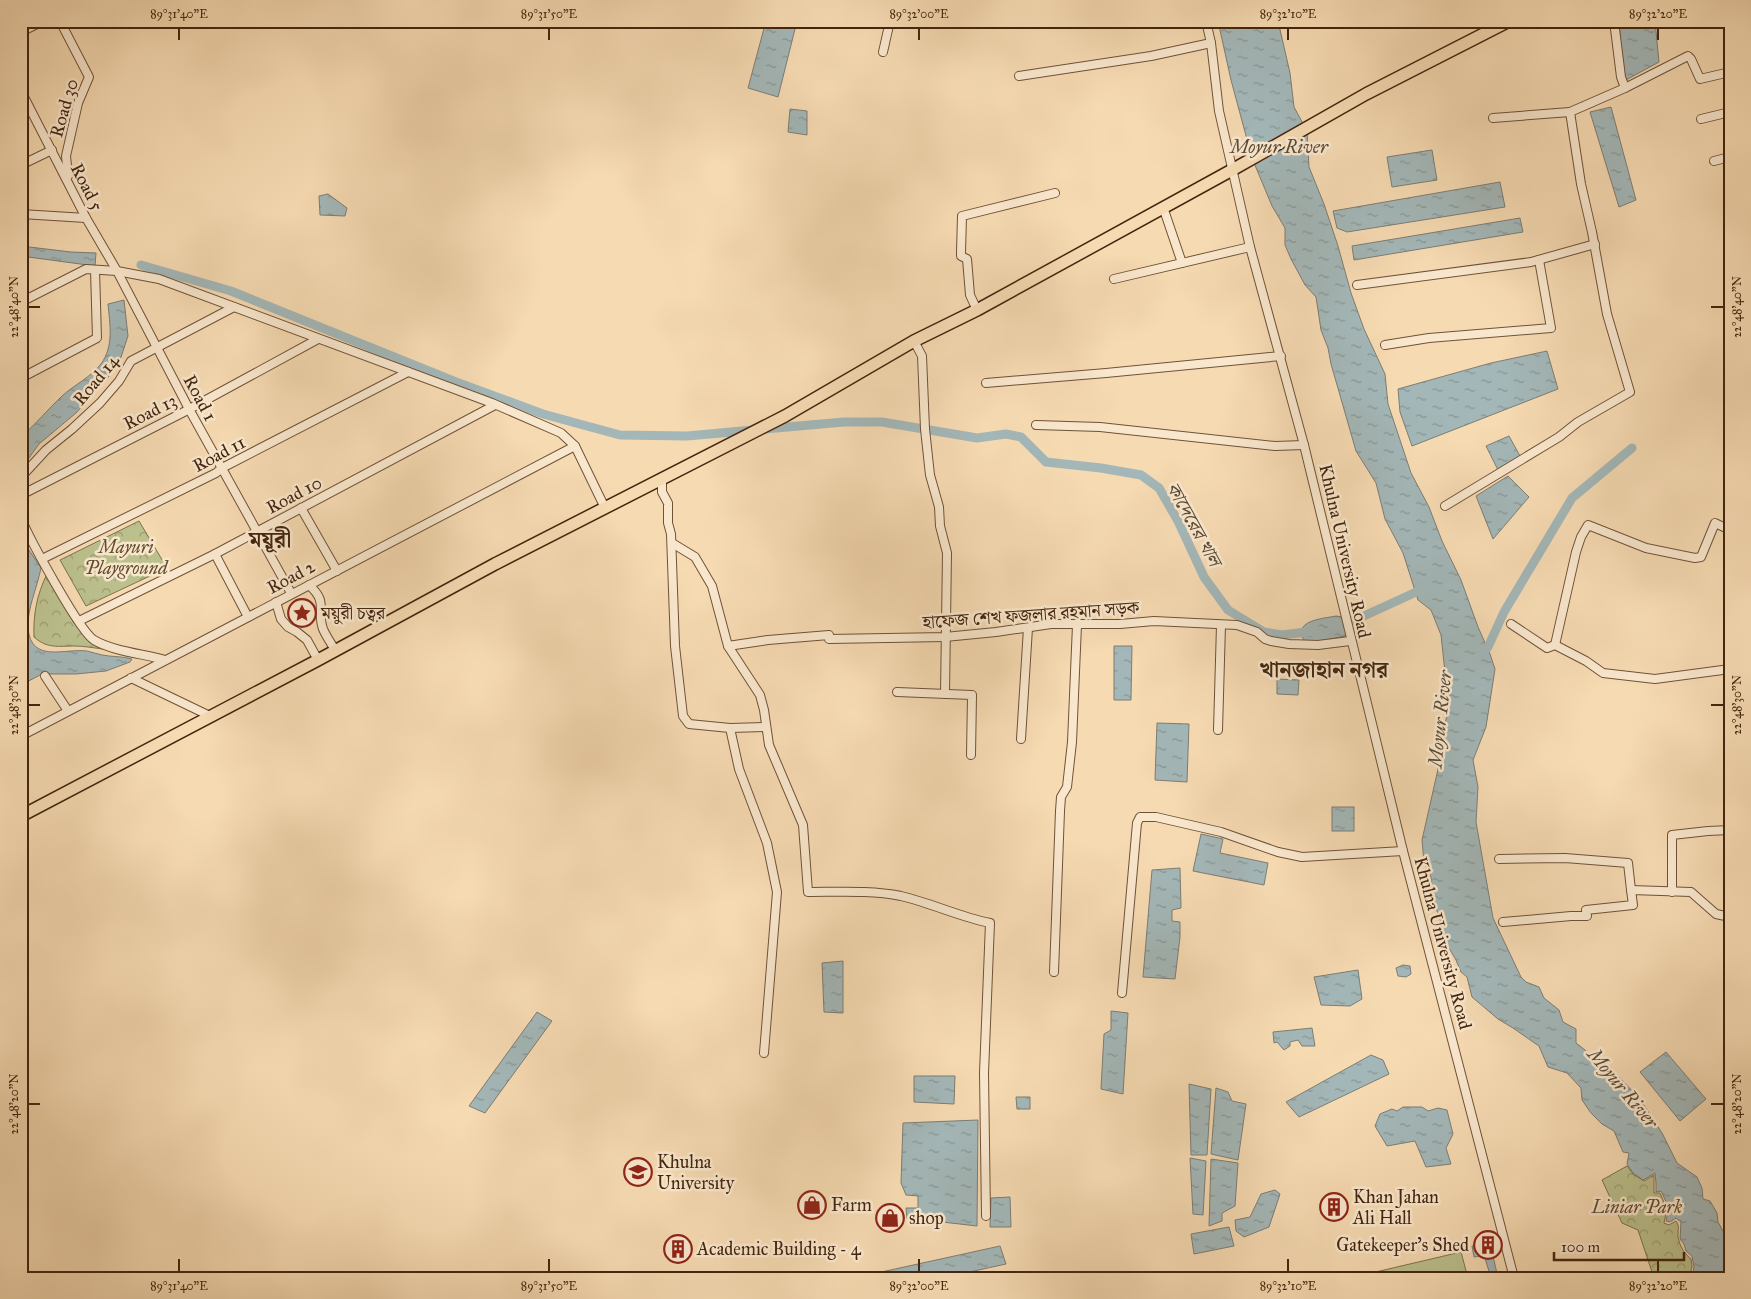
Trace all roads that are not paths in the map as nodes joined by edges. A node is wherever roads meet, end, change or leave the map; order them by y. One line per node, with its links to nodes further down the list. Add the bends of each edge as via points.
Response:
1 (43, 21): 7 (street)
2 (60, 21): 23 (street, Road 30, via 89,77 78,103 66,156)
3 (890, 21): 9 (street)
4 (1206, 21): 8 (street, Khulna University Road)
5 (1509, 21): 22 (main road, via 1366,94)
6 (1614, 21): 12 (street)
7 (21, 32)
8 (1211, 42): 11 (street, via 1151,56); 22 (street, Khulna University Road, via 1219,111)
9 (883, 52)
10 (1730, 72): 12 (street, via 1700,79 1688,56)
11 (1019, 76)
12 (1625, 88): 14 (street)
13 (22, 95): 18 (street, Road 5)
14 (1570, 112): 16 (street); 29 (street, via 1581,184)
15 (1730, 112): 17 (street)
16 (1493, 118)
17 (1701, 119)
18 (52, 150): 21 (street); 23 (street, Road 5)
19 (1730, 157): 20 (street)
20 (1714, 161)
21 (21, 165)
22 (1232, 170): 25 (main road); 30 (street, Khulna University Road)
23 (68, 181): 27 (street, Road 5)
24 (1055, 193): 39 (street, via 962,216 960,252 968,259 970,295)
25 (1163, 207): 32 (street); 39 (main road)
26 (21, 214): 27 (street)
27 (86, 218): 28 (street, Road 5)
28 (100, 242): 34 (street, Road 1)
29 (1595, 244): 31 (street); 57 (street, via 1607,314 1630,392)
30 (1250, 247): 32 (street); 44 (street, Khulna University Road)
31 (1539, 260): 36 (street); 42 (street, via 1551,328)
32 (1182, 262): 35 (street)
33 (96, 270): 34 (street); 37 (street, via 86,269); 46 (street, via 98,338)
34 (117, 271): 38 (street, via 159,279); 43 (street, Road 1)
35 (1114, 279)
36 (1357, 285)
37 (21, 302)
38 (234, 307): 40 (street); 43 (street, Road 14)
39 (977, 310): 41 (main road)
40 (318, 339): 45 (street); 49 (street, Road 13)
41 (914, 341): 55 (main road, via 784,416); 76 (street, via 922,356 930,475 946,553)
42 (1384, 345)
43 (156, 348): 49 (street, Road 1); 54 (street, Road 14, via 131,361 100,403 46,450)
44 (1281, 356): 47 (street); 51 (street, Khulna University Road)
45 (408, 372): 48 (street); 53 (street, Road 11)
46 (21, 378)
47 (986, 383)
48 (495, 405): 52 (street, via 561,433); 58 (street, Road 10)
49 (189, 409): 53 (street, Road 1); 56 (street, Road 13)
50 (1036, 425): 51 (street, via 1100,427 1275,446)
51 (1304, 445): 77 (street, Khulna University Road)
52 (575, 446): 59 (street); 66 (street, Road 2)
53 (222, 468): 62 (street, Road 1); 65 (street, Road 11)
54 (21, 477)
55 (662, 478): 59 (main road); 63 (street)
56 (21, 495)
57 (1446, 506)
58 (301, 508): 62 (street, Road 10); 66 (street)
59 (604, 508): 80 (main road)
60 (21, 518): 65 (street)
61 (1730, 530): 78 (street, via 1715,523 1701,557 1695,558 1646,548 1588,525 1576,552)
62 (256, 532): 64 (street, Road 10); 68 (street, Road 1)
63 (672, 543): 79 (street, via 695,557 712,586); 91 (street, via 675,646 683,716 689,724)
64 (214, 554): 70 (street); 71 (street, Road 10)
65 (42, 559): 71 (street)
66 (337, 570): 67 (street, Road 2)
67 (309, 585): 68 (street, Road 2); 80 (street, via 322,602 323,630)
68 (291, 593): 69 (street, Road 2)
69 (276, 602): 70 (street, Road 2); 82 (street, via 281,619 307,640)
70 (248, 617): 81 (street, Road 2)
71 (79, 621): 81 (street, via 93,640)
72 (1511, 624): 78 (street, via 1547,648)
73 (1077, 625): 74 (street, হাফেজ শেখ ফজলার রহমান সড়ক, via 1154,621); 75 (street, হাফেজ শেখ ফজলার রহমান সড়ক, via 1051,624); 104 (street, via 1072,742 1067,787 1060,804)
74 (1221, 625): 77 (street, হাফেজ শেখ ফজলার রহমান সড়ক, via 1237,625 1272,641 1289,644); 92 (street)
75 (1028, 628): 76 (street, হাফেজ শেখ ফজলার রহমান সড়ক); 94 (street)
76 (945, 637): 79 (street, হাফেজ শেখ ফজলার রহমান সড়ক, via 830,639 829,635); 87 (street)
77 (1350, 641): 98 (street, Khulna University Road)
78 (1554, 645): 83 (street, via 1603,673 1655,679)
79 (728, 646): 90 (street, via 760,695)
80 (335, 650): 82 (main road)
81 (164, 660): 85 (street, Road 2)
82 (318, 660): 89 (main road)
83 (1730, 669)
84 (44, 676): 88 (street)
85 (131, 678): 88 (street, Road 2); 89 (street)
86 (897, 692): 87 (street)
87 (945, 694): 95 (street, via 972,695)
88 (68, 711): 93 (street, Road 2)
89 (210, 716): 96 (main road)
90 (766, 727): 91 (street); 107 (street, via 769,745 803,825 808,892 880,892 904,896 990,923 984,1073)
91 (730, 728): 106 (street, via 739,768 768,843 777,892)
92 (1218, 730)
93 (21, 736)
94 (1021, 739)
95 (971, 755)
96 (22, 813)
97 (1730, 830): 101 (street, via 1672,835)
98 (1403, 851): 105 (street, via 1302,857 1221,832 1156,817 1140,818); 108 (street, Khulna University Road)
99 (1499, 859): 100 (street, via 1565,858 1628,863)
100 (1631, 890): 101 (street); 103 (street, via 1634,905 1586,910 1587,916)
101 (1672, 892): 102 (street, via 1690,892 1716,914)
102 (1730, 917)
103 (1503, 922)
104 (1054, 972)
105 (1122, 993)
106 (764, 1053)
107 (986, 1216)
108 (1514, 1278)

